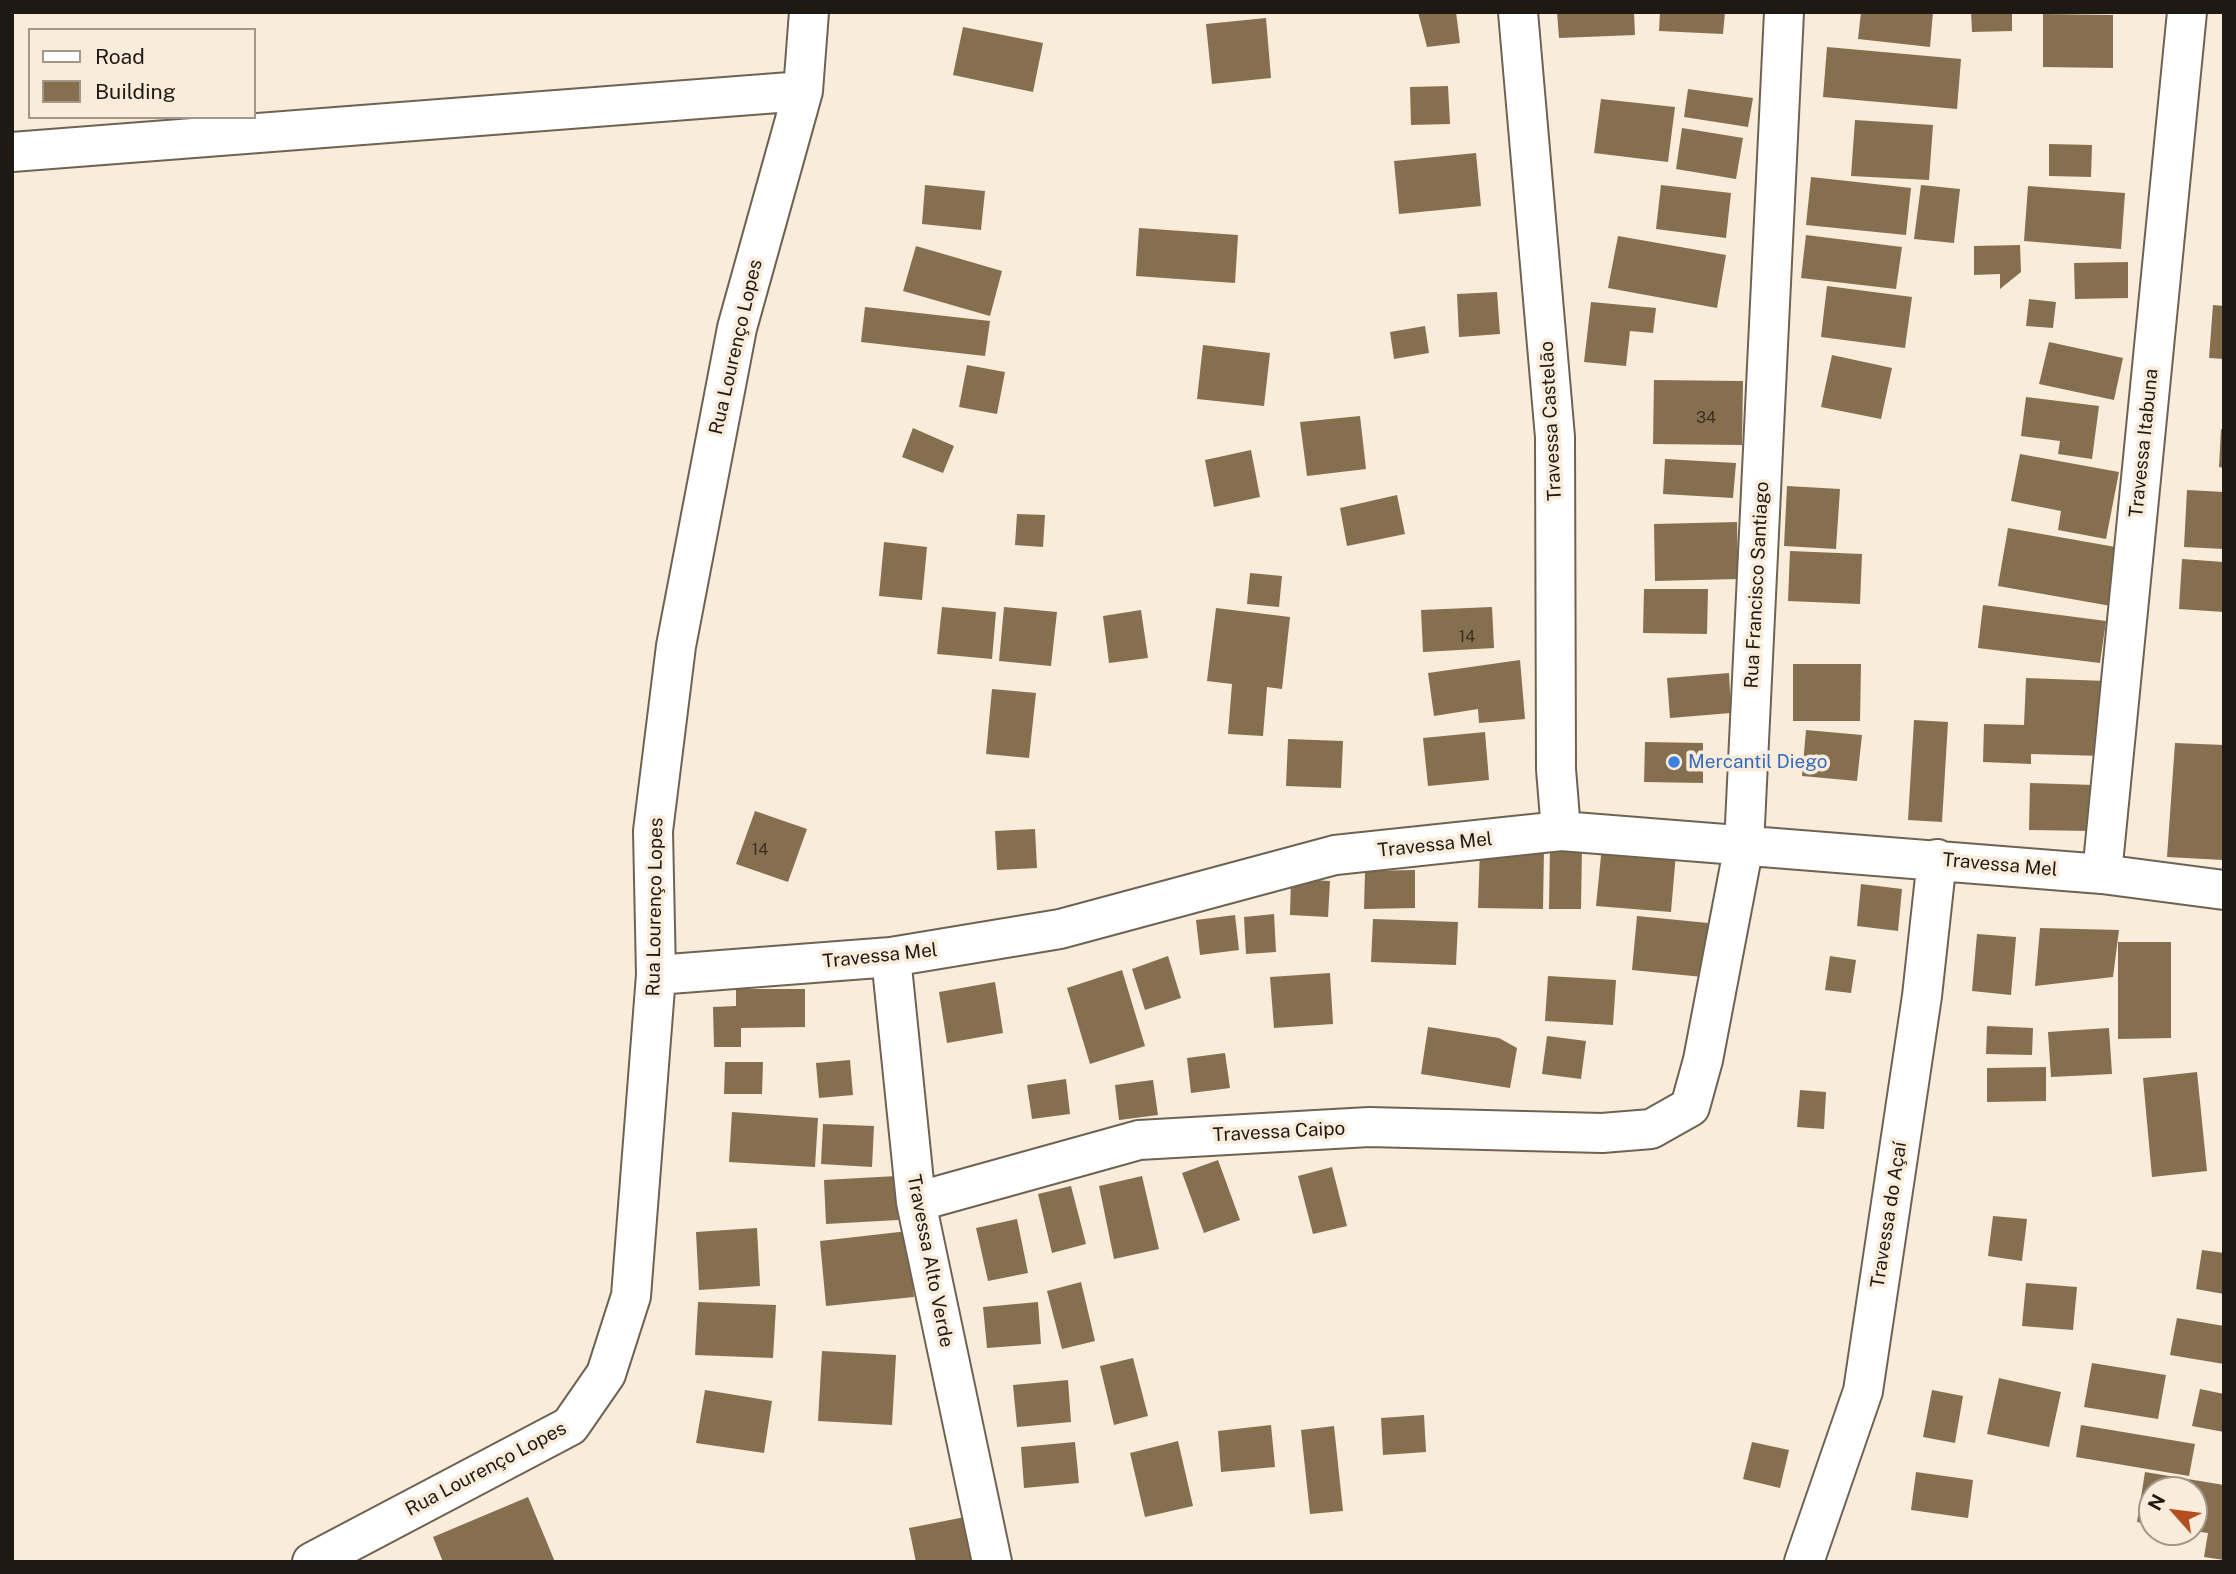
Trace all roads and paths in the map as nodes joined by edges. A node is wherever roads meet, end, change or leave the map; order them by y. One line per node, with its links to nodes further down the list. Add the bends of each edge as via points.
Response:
1 (809, 12): 5 (street, Rua Lourenço Lopes)
2 (1518, 12): 7 (street, Travessa Castelão, via 1555,437 1556,769)
3 (1784, 12): 8 (street, Rua Francisco Santiago)
4 (2187, 12): 10 (street, Travessa Itabuna)
5 (803, 91): 6 (street); 13 (street, Rua Lourenço Lopes, via 737,328 677,646 653,831)
6 (12, 152)
7 (1561, 831): 8 (street, Travessa Mel); 12 (street, Travessa Mel, via 1335,855 1060,929)
8 (1744, 845): 9 (street, Travessa Mel); 14 (street, Rua Francisco Santiago, via 1690,1107)
9 (1937, 859): 10 (street, Travessa Mel); 18 (street, Travessa do Açaí, via 1922,996 1863,1391)
10 (2102, 874): 11 (street, Travessa Mel)
11 (2224, 890)
12 (891, 957): 13 (street, Travessa Mel); 15 (street, Travessa Alto Verde)
13 (656, 975): 16 (street, Rua Lourenço Lopes, via 631,1296 606,1374 570,1426)
14 (1651, 1129): 15 (street, Travessa Caipo, via 1602,1133 1368,1127 1139,1140)
15 (916, 1202): 17 (street, Travessa Alto Verde)
16 (312, 1562)
17 (992, 1562)
18 (1804, 1562)

